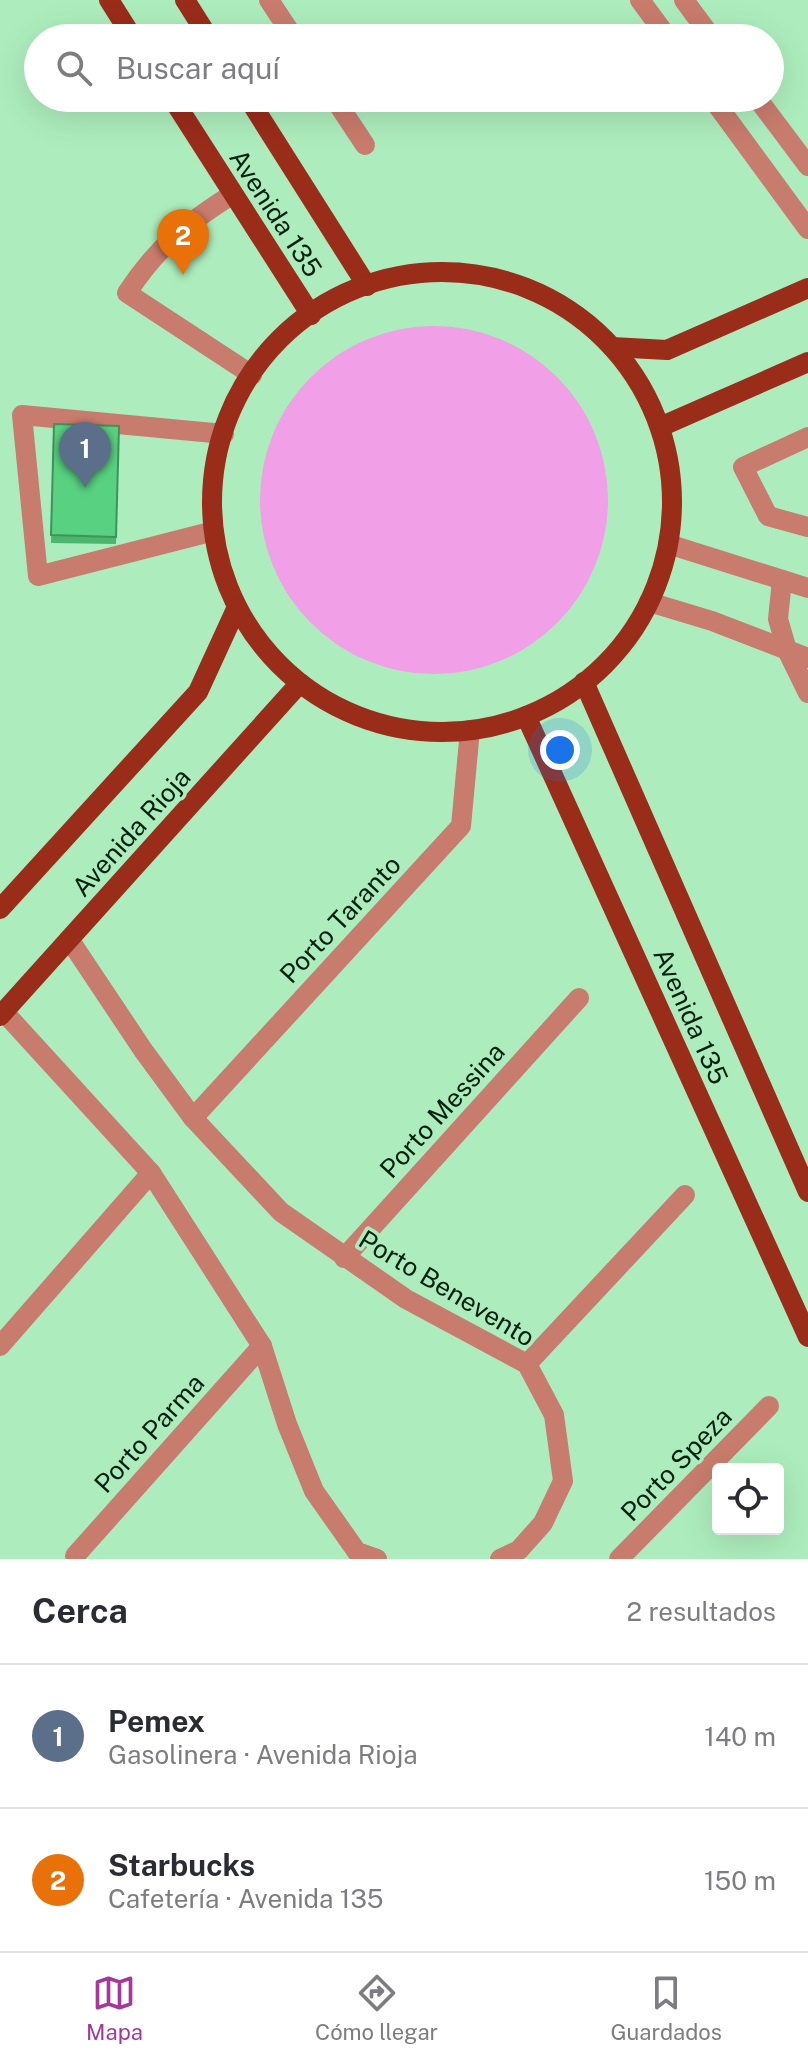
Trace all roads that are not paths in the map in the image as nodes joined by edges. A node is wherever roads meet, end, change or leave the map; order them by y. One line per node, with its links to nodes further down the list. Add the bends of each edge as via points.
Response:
1 (109, 0): 6 (main road)
2 (185, 0): 7 (main road)
3 (269, 0): 8 (street)
4 (640, 0): 9 (street)
5 (684, 0): 10 (street)
6 (124, 24)
7 (200, 24)
8 (285, 24)
9 (658, 24)
10 (702, 24)
11 (181, 112): 18 (main road, Avenida 135)
12 (257, 112): 20 (main road, Avenida 135)
13 (343, 112): 16 (street)
14 (722, 112): 19 (street)
15 (768, 112): 17 (street)
16 (365, 145)
17 (808, 166)
18 (233, 194): 22 (main road, Avenida 135); 25 (street, via 166,242 127,293)
19 (808, 229)
20 (367, 286): 22 (main road); 23 (main road, via 442,273 499,279 560,305)
21 (808, 288): 23 (main road, via 667,350)
22 (311, 315): 25 (main road)
23 (612, 347): 26 (main road, via 640,384)
24 (808, 362): 26 (main road)
25 (252, 375): 27 (main road)
26 (660, 427): 31 (main road, via 672,485)
27 (224, 434): 30 (main road, via 215,472); 30 (street, via 22,415 38,576)
28 (808, 437): 29 (street, via 743,467 768,516)
29 (808, 527)
30 (214, 531): 35 (main road)
31 (668, 544): 32 (street); 34 (main road)
32 (782, 580): 33 (street); 36 (street, via 778,619)
33 (808, 588)
34 (649, 602): 36 (street); 38 (main road, via 627,638)
35 (237, 607): 39 (main road, via 265,649); 43 (main road, Avenida Rioja, via 198,692)
36 (787, 650): 37 (street); 40 (street)
37 (808, 658)
38 (584, 682): 41 (main road); 49 (main road, Avenida 135)
39 (300, 683): 42 (main road, via 330,703 380,724 416,731); 44 (main road, Avenida Rioja)
40 (808, 693)
41 (526, 716): 42 (main road); 52 (main road, Avenida 135)
42 (470, 730): 47 (street, Porto Taranto, via 461,826)
43 (0, 909)
44 (69, 939): 46 (main road, Avenida Rioja); 47 (street, Porto Benevento)
45 (579, 998): 51 (street, Porto Messina)
46 (2, 1014): 48 (street)
47 (193, 1118): 51 (street, Porto Benevento, via 281,1212)
48 (151, 1173): 53 (street); 54 (street)
49 (808, 1192)
50 (685, 1195): 55 (street)
51 (344, 1258): 55 (street, Porto Benevento, via 406,1299)
52 (808, 1337)
53 (0, 1346)
54 (262, 1346): 58 (street, Porto Parma); 59 (street, via 314,1491)
55 (527, 1364): 57 (street, Porto Benevento, via 554,1415 563,1481)
56 (769, 1406): 62 (street, Porto Speza)
57 (530, 1552): 61 (street, Porto Benevento, via 519,1550)
58 (75, 1556)
59 (354, 1556): 60 (street)
60 (377, 1559)
61 (500, 1559)
62 (619, 1559)

